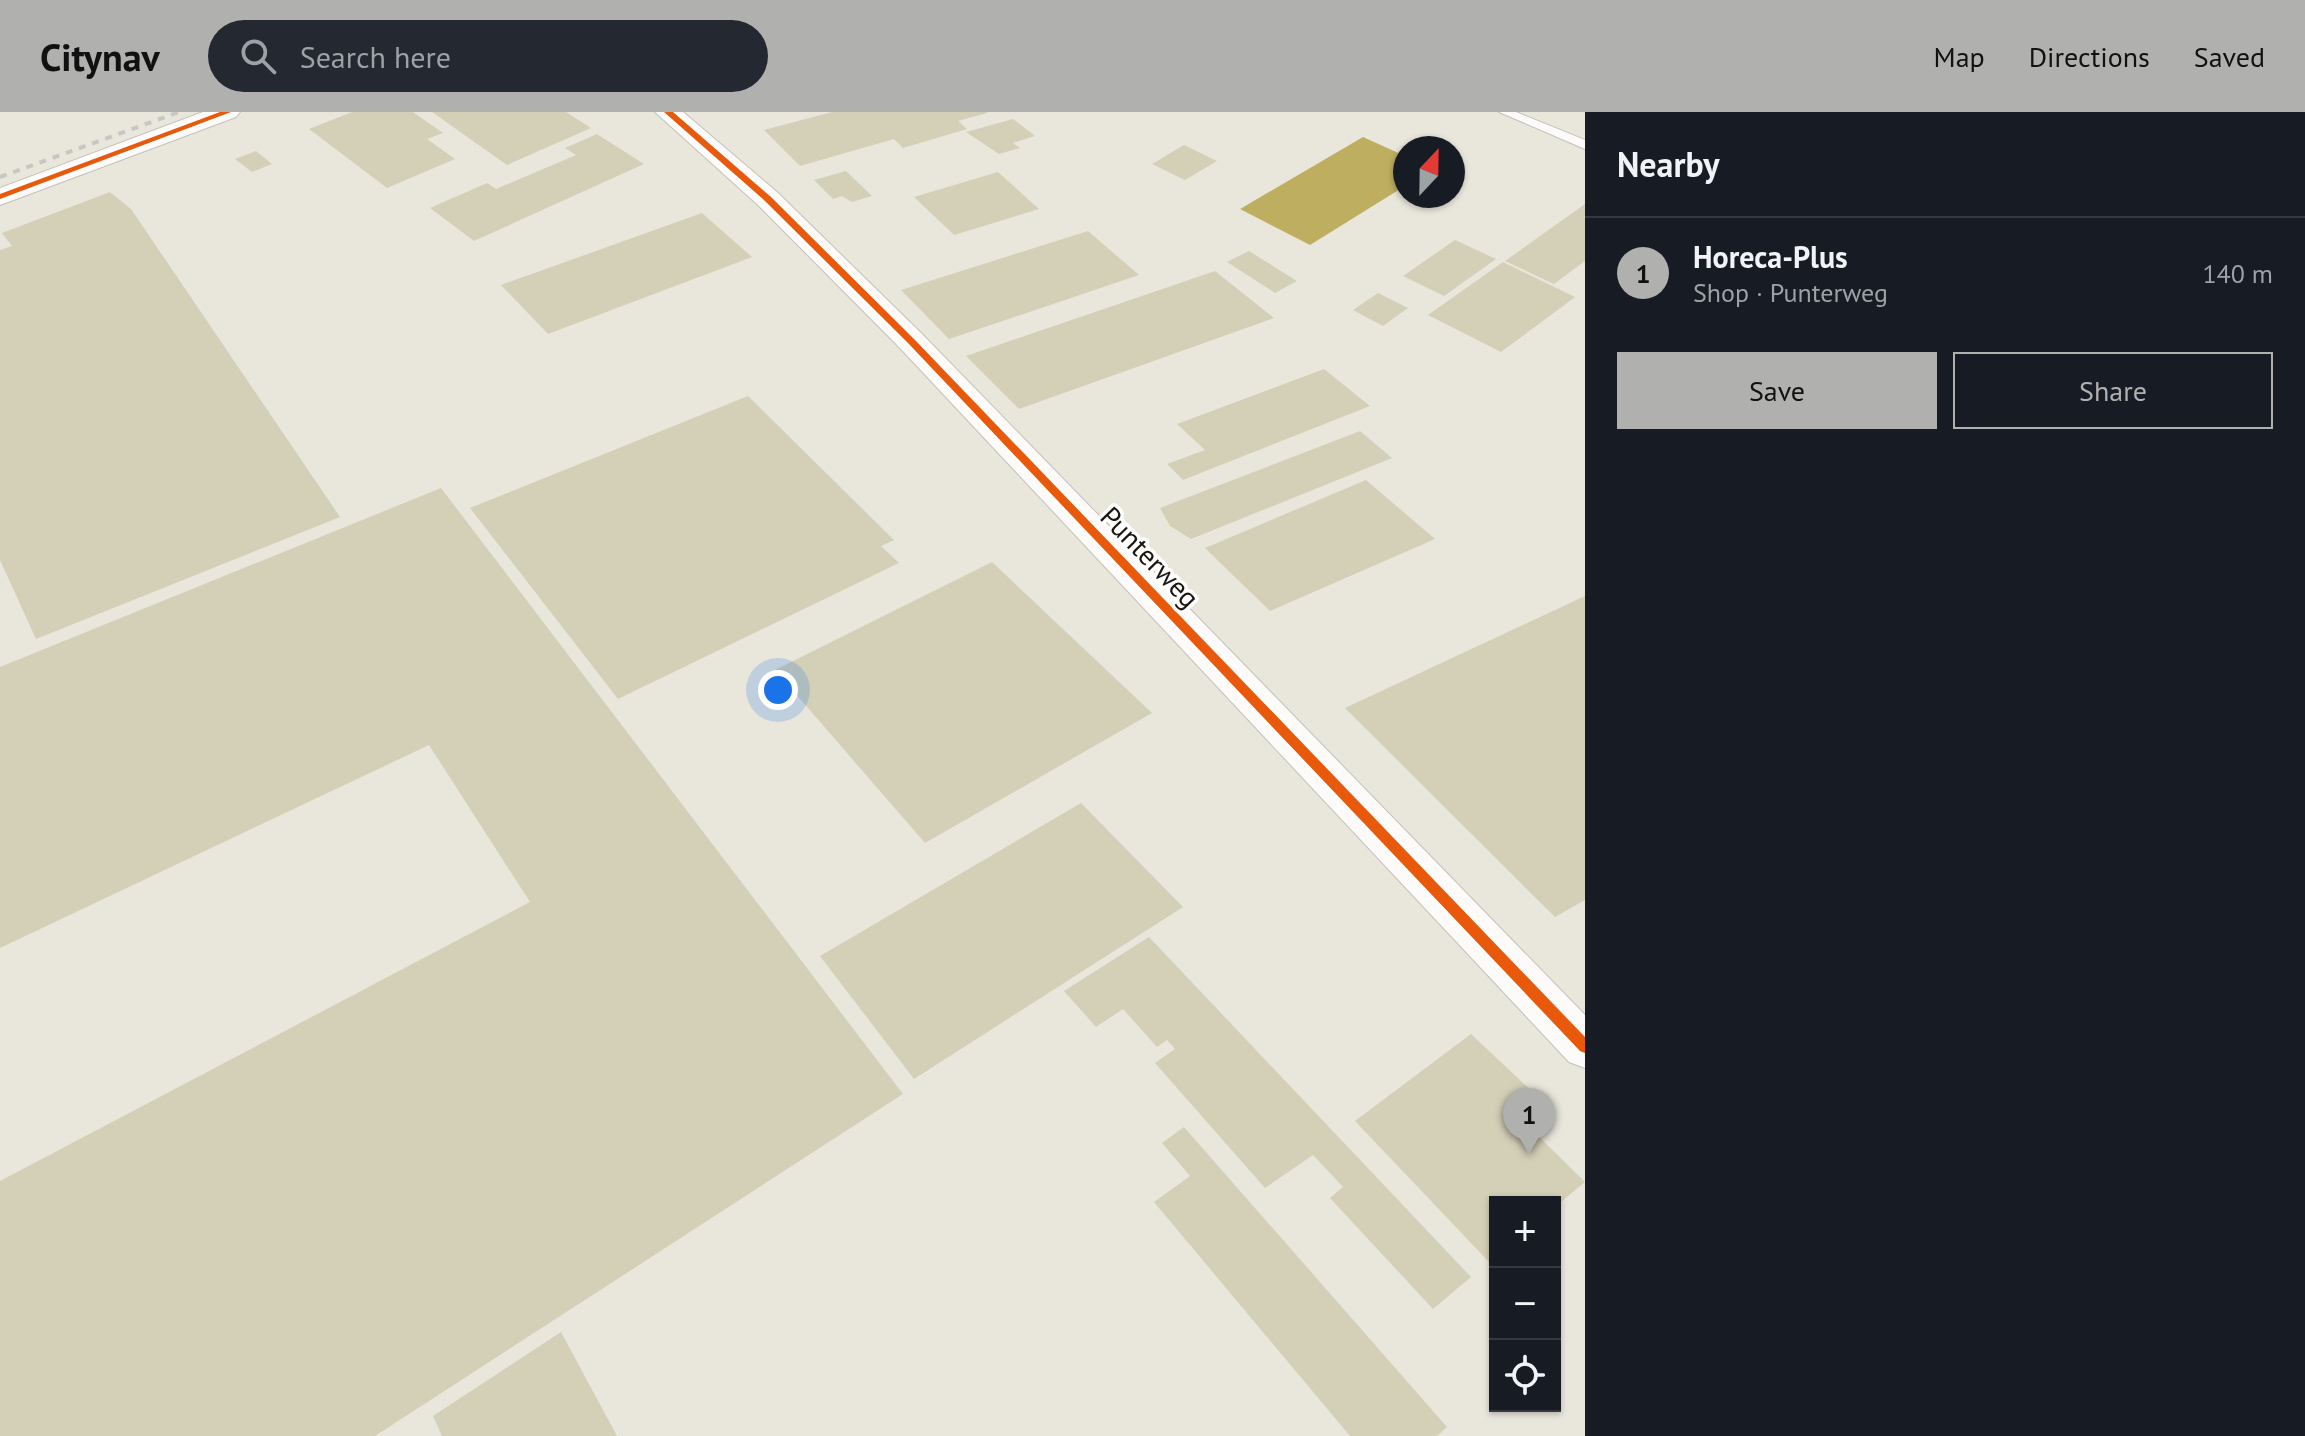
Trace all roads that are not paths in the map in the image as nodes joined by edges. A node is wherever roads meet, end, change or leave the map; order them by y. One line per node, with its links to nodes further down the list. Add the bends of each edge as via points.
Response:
1 (227, 112): 5 (street)
2 (668, 112): 6 (street, Punterweg, via 768,199 911,341)
3 (1505, 112): 4 (lane)
4 (1585, 145)
5 (0, 197)
6 (1585, 1047)

